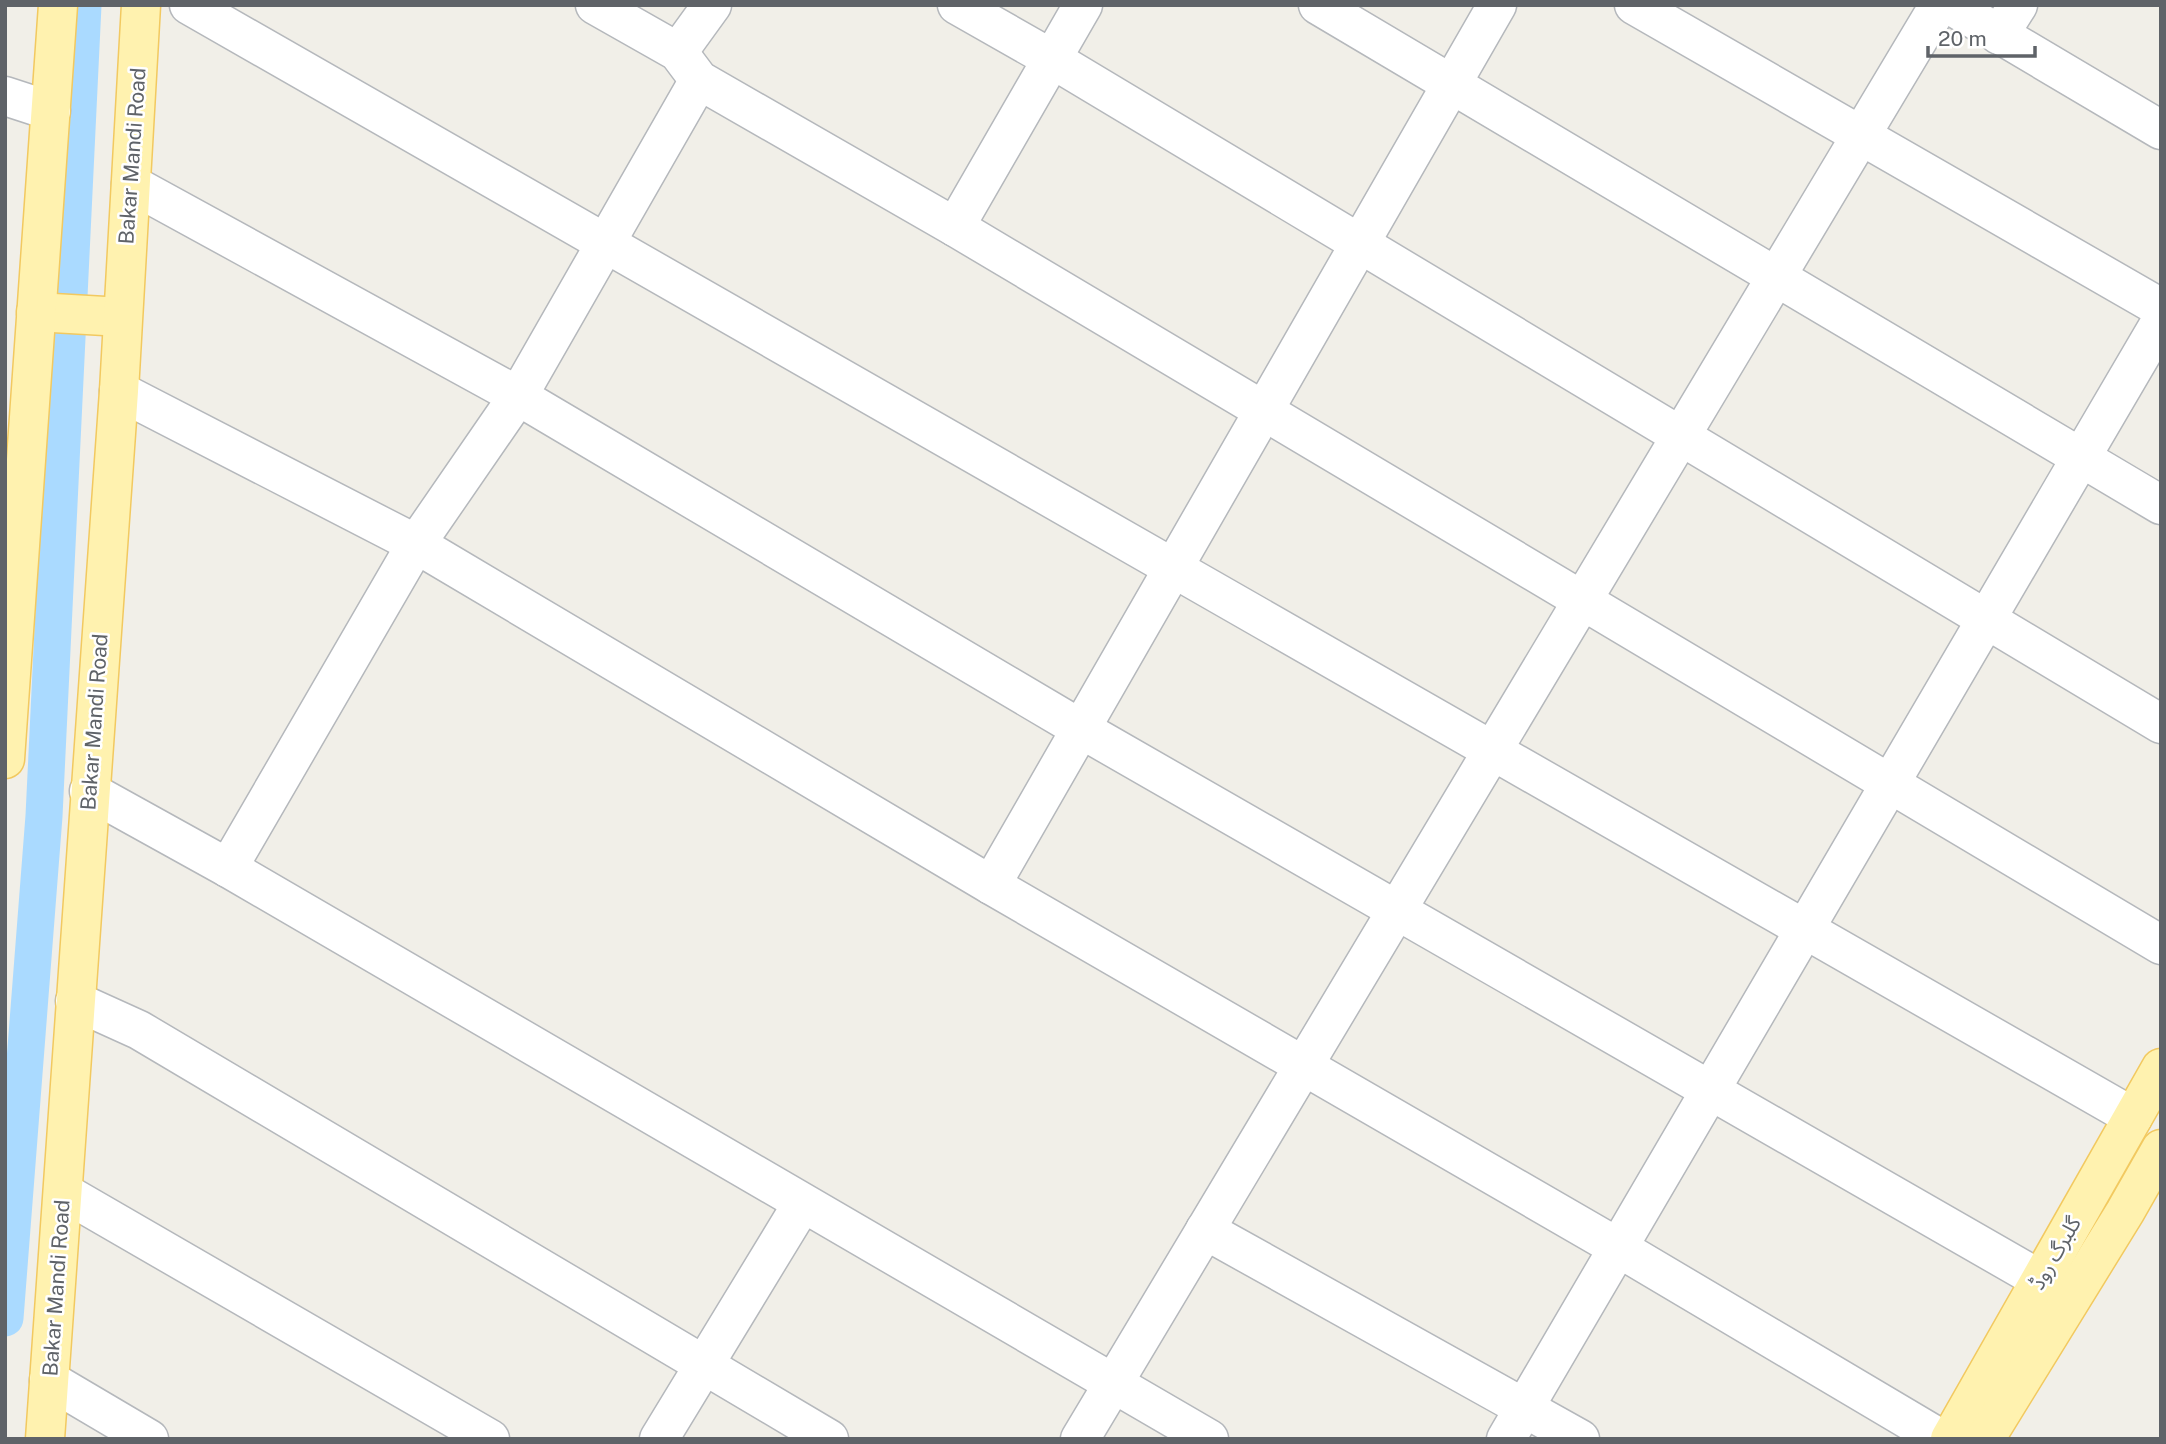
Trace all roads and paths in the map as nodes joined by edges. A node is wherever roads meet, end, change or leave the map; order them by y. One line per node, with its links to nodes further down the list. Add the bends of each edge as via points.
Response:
1 (58, 5): 18 (main road)
2 (142, 5): 21 (main road, Bakar Mandi Road)
3 (189, 5): 23 (street)
4 (595, 5): 15 (street)
5 (712, 5): 15 (street)
6 (957, 5): 14 (street)
7 (1083, 5): 14 (street)
8 (1318, 5): 16 (street)
9 (1497, 5): 16 (street)
10 (1634, 5): 20 (street)
11 (1939, 5): 20 (street)
12 (1950, 5): 13 (street)
13 (2008, 20): 19 (street)
14 (1052, 59): 22 (street); 24 (street)
15 (689, 66): 22 (street); 23 (street)
16 (1451, 85): 24 (street); 25 (street)
17 (5, 96): 18 (street)
18 (51, 111): 27 (main road)
19 (2161, 130)
20 (1861, 136): 25 (street); 26 (street)
21 (131, 184): 28 (main road, Bakar Mandi Road); 31 (street)
22 (955, 228): 32 (street)
23 (604, 243): 31 (street); 37 (street)
24 (1360, 243): 32 (street); 33 (street)
25 (1776, 277): 33 (street); 34 (street)
26 (2161, 308)
27 (36, 312): 28 (main road); 43 (main road)
28 (122, 317): 30 (main road, Bakar Mandi Road)
29 (2161, 321): 34 (street)
30 (119, 391): 36 (street); 45 (main road, Bakar Mandi Road)
31 (518, 396): 36 (street); 41 (street)
32 (1264, 411): 37 (street); 38 (street)
33 (1681, 436): 38 (street); 39 (street)
34 (2081, 458): 35 (street); 39 (street)
35 (2161, 505)
36 (416, 544): 46 (street); 47 (street)
37 (1173, 568): 41 (street); 42 (street)
38 (1582, 600): 42 (street); 44 (street)
39 (1986, 619): 40 (street); 44 (street)
40 (2161, 724)
41 (1081, 729): 47 (street); 48 (street)
42 (1492, 751): 48 (street); 49 (street)
43 (5, 759)
44 (1889, 783): 49 (street); 50 (street)
45 (89, 792): 46 (street); 51 (main road, Bakar Mandi Road)
46 (228, 869): 58 (street)
47 (991, 885): 52 (street)
48 (1397, 910): 52 (street); 54 (street)
49 (1805, 929): 54 (street); 55 (street)
50 (2161, 945)
51 (75, 1001): 57 (main road, Bakar Mandi Road); 63 (street, via 139,1030)
52 (1304, 1065): 59 (street); 60 (street)
53 (2161, 1068): 55 (main road, گلبرگ روڈ)
54 (1710, 1090): 60 (street); 61 (street)
55 (2133, 1117): 61 (main road, گلبرگ روڈ)
56 (2161, 1149): 67 (main road, گلبرگ روڈ)
57 (63, 1192): 64 (main road, Bakar Mandi Road); 70 (street)
58 (802, 1204): 63 (street); 65 (street)
59 (1205, 1230): 65 (street); 66 (street)
60 (1617, 1247): 66 (street); 76 (street)
61 (2039, 1279): 62 (main road, گلبرگ روڈ)
62 (1998, 1353): 67 (street); 77 (main road, گلبرگ روڈ)
63 (703, 1366): 71 (street); 72 (street)
64 (49, 1380): 68 (main road, Bakar Mandi Road); 69 (street)
65 (1113, 1384): 73 (street); 74 (street)
66 (1515, 1423): 75 (street)
67 (1996, 1430)
68 (46, 1439)
69 (149, 1439)
70 (490, 1439)
71 (659, 1439)
72 (829, 1439)
73 (1080, 1439)
74 (1209, 1439)
75 (1580, 1439)
76 (1941, 1439)
77 (1950, 1439)

